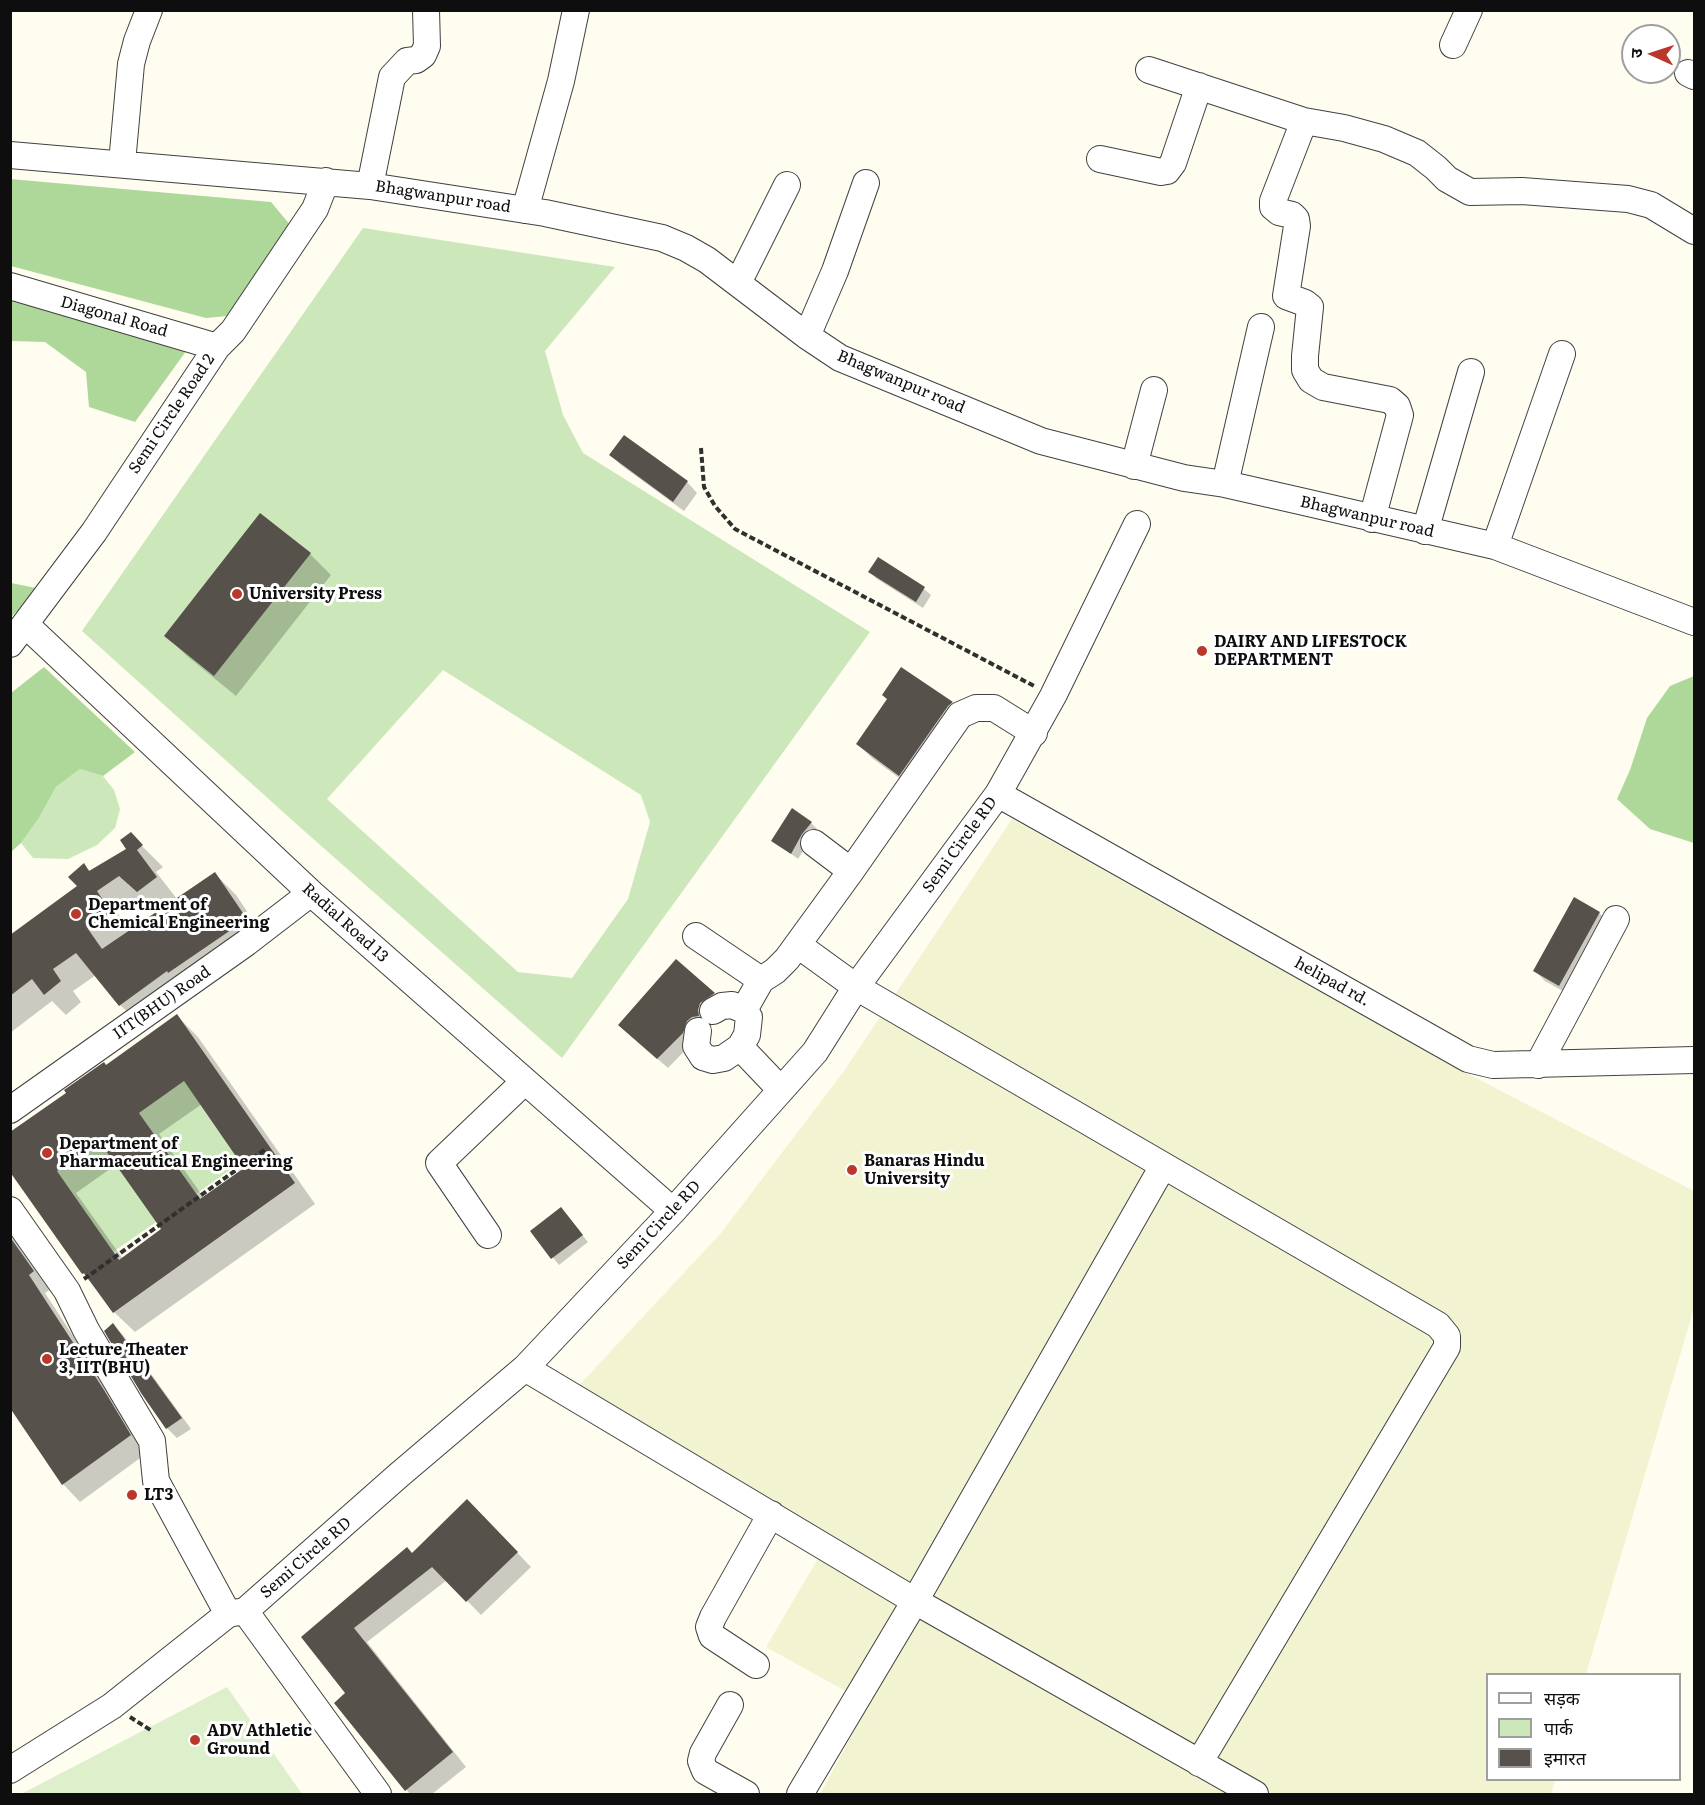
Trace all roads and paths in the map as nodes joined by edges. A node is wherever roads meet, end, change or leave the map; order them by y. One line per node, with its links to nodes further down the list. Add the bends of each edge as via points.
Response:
1 (149, 10): 11 (street, via 131,64)
2 (426, 10): 15 (street, via 427,46 423,55 407,61 392,77)
3 (576, 10): 16 (street, via 561,81)
4 (1469, 10): 5 (street)
5 (1453, 45)
6 (1149, 70): 7 (street)
7 (1199, 86): 8 (street); 10 (street, via 1167,171)
8 (1304, 121): 17 (street, via 1404,146 1456,186 1470,192 1522,191 1628,199 1650,205); 29 (street, via 1273,201 1273,207 1292,215 1298,226 1286,296 1310,307 1305,370 1311,380 1323,387 1390,400 1397,406 1400,415)
9 (10, 155): 11 (street, Bhagwanpur road)
10 (1100, 159)
11 (122, 163): 12 (street, Bhagwanpur road)
12 (326, 181): 15 (street, Bhagwanpur road); 22 (street, Semi Circle Road 2, via 315,209 233,331)
13 (866, 183): 21 (street)
14 (787, 185): 18 (street)
15 (370, 186): 16 (street, Bhagwanpur road)
16 (525, 210): 18 (street, Bhagwanpur road, via 662,238 707,260)
17 (1695, 231)
18 (738, 283): 21 (street, Bhagwanpur road)
19 (10, 286): 22 (street, Diagonal Road)
20 (1261, 327): 28 (street)
21 (807, 336): 27 (street, Bhagwanpur road, via 840,358 1041,441)
22 (217, 347): 34 (street, Semi Circle Road 2, via 94,532)
23 (1562, 354): 32 (street)
24 (1471, 372): 31 (street)
25 (1154, 390): 27 (street)
26 (701, 448): 35 (path, via 704,487 735,529)
27 (1134, 466): 28 (street, Bhagwanpur road)
28 (1225, 484): 29 (street, Bhagwanpur road)
29 (1372, 519): 31 (street, Bhagwanpur road)
30 (1137, 524): 35 (street, Semi Circle RD)
31 (1425, 531): 32 (street, Bhagwanpur road)
32 (1495, 546): 33 (street, Bhagwanpur road)
33 (1695, 622)
34 (18, 634): 40 (street, Radial Road 13)
35 (1053, 696): 36 (street, Semi Circle RD)
36 (1034, 734): 37 (street, Semi Circle RD); 39 (street, via 994,708 976,708 960,715)
37 (998, 794): 45 (street, Semi Circle RD); 49 (street, helipad rd., via 1468,1059 1493,1065)
38 (814, 843): 39 (street)
39 (851, 871): 43 (street)
40 (311, 893): 50 (street, Radial Road 13); 52 (street, IIT(BHU) Road, via 246,944)
41 (1616, 919): 49 (street)
42 (696, 936): 44 (street)
43 (798, 945): 44 (street, via 775,971); 45 (street)
44 (761, 980): 46 (street)
45 (856, 987): 51 (street, Semi Circle RD, via 815,1053); 54 (street)
46 (744, 1010): 47 (street, via 749,1017 747,1035); 47 (street, via 722,1005 705,1021 696,1046 703,1057 713,1060)
47 (740, 1047): 51 (street)
48 (1695, 1060): 49 (street, helipad rd.)
49 (1538, 1065)
50 (525, 1081): 56 (street, Radial Road 13); 57 (street, via 439,1163)
51 (781, 1090): 56 (street, Semi Circle RD)
52 (10, 1110)
53 (267, 1148): 58 (path)
54 (1163, 1166): 61 (street); 65 (street, via 1438,1324 1447,1336 1447,1347)
55 (10, 1210): 58 (street)
56 (674, 1211): 59 (street, Semi Circle RD)
57 (488, 1235)
58 (67, 1291): 62 (street, via 152,1441 156,1481)
59 (525, 1368): 60 (street); 62 (street, Semi Circle RD)
60 (771, 1514): 61 (street); 63 (street, via 709,1627 712,1636)
61 (915, 1601): 65 (street); 69 (street)
62 (236, 1613): 66 (street, Semi Circle RD, via 112,1706); 67 (street)
63 (756, 1665)
64 (730, 1706): 68 (street, via 701,1761 705,1771)
65 (1199, 1763): 70 (street)
66 (10, 1770)
67 (378, 1794)
68 (746, 1794)
69 (800, 1794)
70 (1255, 1794)

